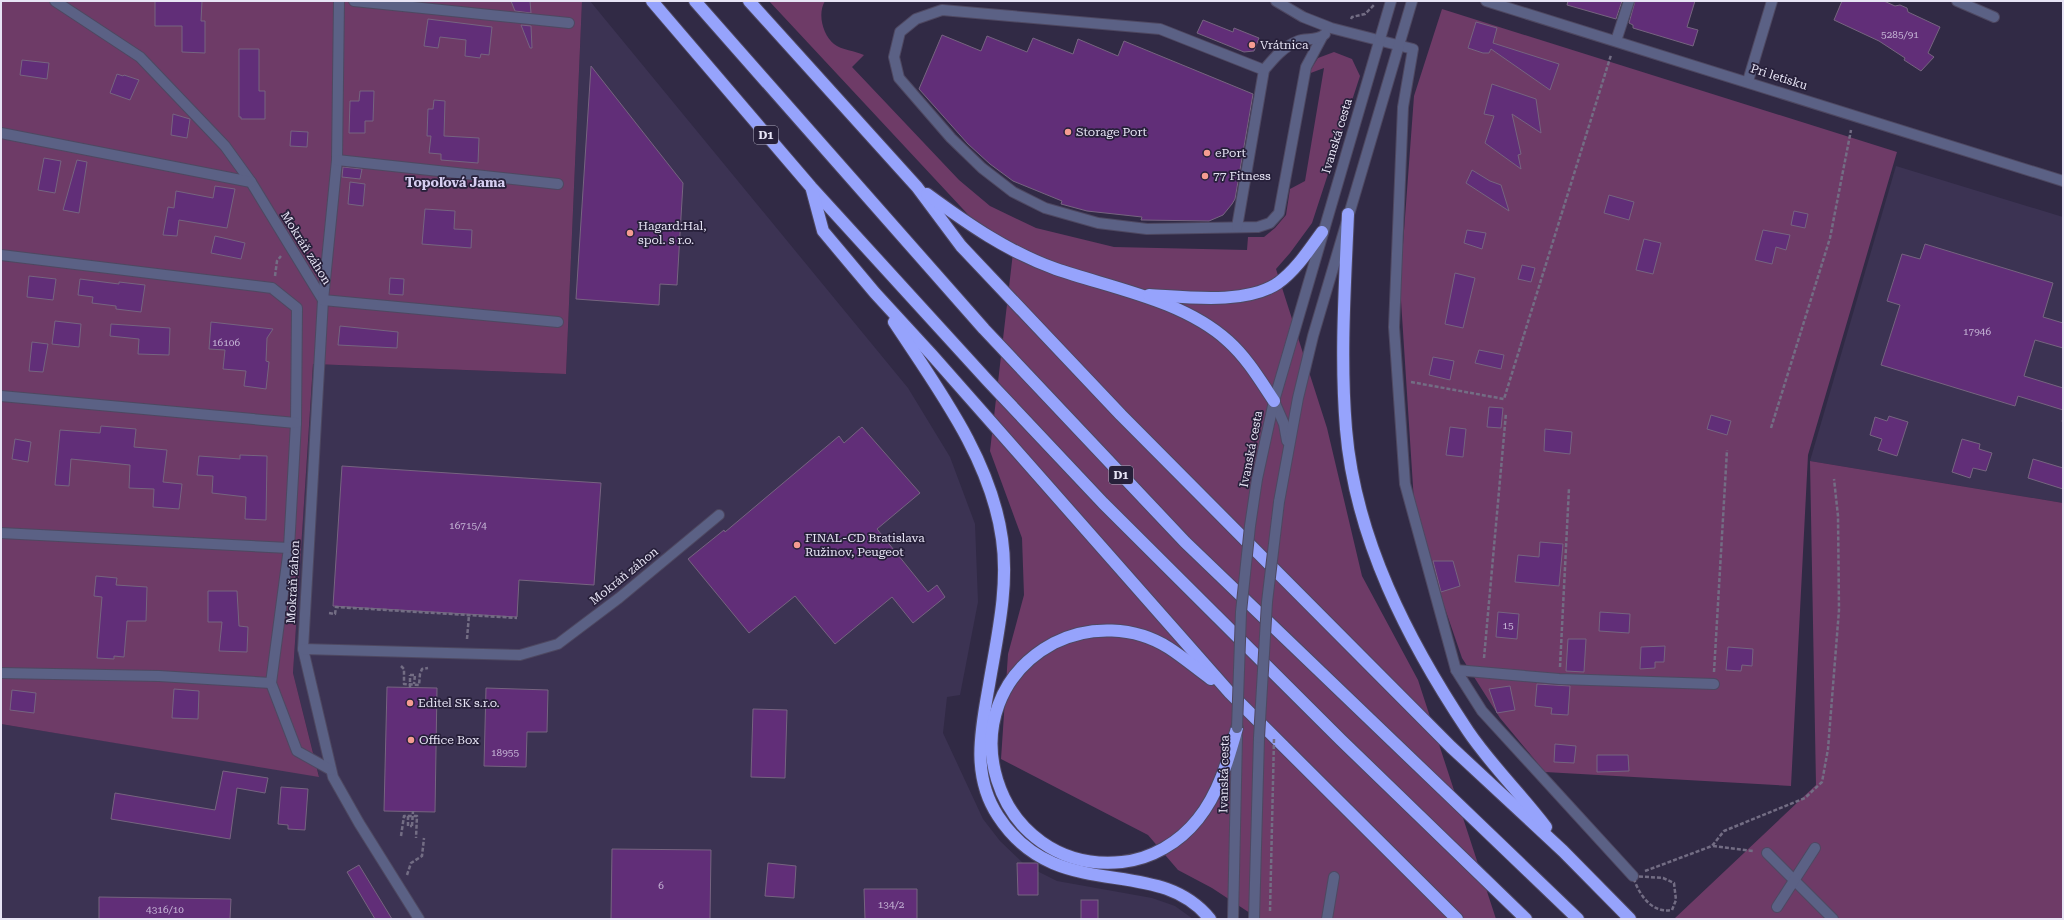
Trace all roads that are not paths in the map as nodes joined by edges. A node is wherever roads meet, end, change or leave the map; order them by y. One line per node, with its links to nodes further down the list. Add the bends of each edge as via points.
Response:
1 (55, 1): 26 (street, Mokráň záhon, via 140,57 226,146)
2 (339, 1): 24 (street)
3 (354, 1): 15 (street)
4 (652, 1): 29 (highway, D1)
5 (695, 1): 68 (highway, D1, via 984,329 1185,542)
6 (749, 1): 28 (highway)
7 (1276, 1): 16 (street, via 1303,17)
8 (1391, 1): 18 (street, Ivanská cesta)
9 (1412, 1): 20 (street)
10 (1486, 1): 19 (street, Pri letisku)
11 (1629, 1): 19 (street)
12 (1772, 1): 22 (street)
13 (1957, 1): 14 (street)
14 (1994, 17)
15 (569, 23)
16 (1331, 28): 17 (street); 18 (street)
17 (1322, 37): 21 (street, via 1298,41 1279,52); 31 (street, via 1306,67 1279,212 1270,223 1258,227)
18 (1379, 40): 20 (street); 32 (street, Ivanská cesta)
19 (1616, 41): 22 (street, Pri letisku)
20 (1398, 45): 30 (street); 46 (street, via 1413,48 1403,107 1394,327 1405,484)
21 (1264, 70): 31 (street); 31 (street, via 1160,29 942,10 916,19 900,32 894,57 899,78 951,138 982,168 1025,199 1045,208 1098,223 1147,229)
22 (1748, 81): 25 (street, Pri letisku)
23 (1, 133): 26 (street)
24 (337, 160): 27 (street); 36 (street)
25 (2063, 181)
26 (251, 182): 36 (street, Mokráň záhon)
27 (558, 184)
28 (917, 186): 35 (highway, via 972,227 1017,252 1055,269); 55 (highway, via 961,246 1138,432 1446,742)
29 (811, 187): 34 (highway, via 823,231); 67 (highway, D1, via 988,381 1114,514)
30 (1348, 214): 41 (street, via 1313,336); 55 (highway, via 1342,350 1346,424 1358,498 1366,529 1393,598 1446,697 1478,744 1528,803)
31 (1237, 227)
32 (1322, 232): 35 (highway, via 1299,264 1277,284 1258,292 1235,297); 39 (street, Ivanská cesta)
33 (1, 255): 40 (street, via 272,288 297,308)
34 (875, 293): 50 (highway); 52 (highway, via 968,441 987,481 999,518 1003,541 1004,587)
35 (1142, 295): 39 (highway, via 1212,328 1227,340 1244,358)
36 (323, 300): 37 (street); 45 (street, Mokráň záhon)
37 (558, 322)
38 (1, 396): 40 (street)
39 (1274, 401): 41 (street, via 1284,424); 51 (street, Ivanská cesta, bridge, via 1250,526 1241,612)
40 (296, 422): 44 (street)
41 (1288, 447): 64 (street, bridge, via 1272,556 1264,644)
42 (719, 515): 45 (street, Mokráň záhon, via 619,598 558,644 520,656)
43 (1, 533): 44 (street)
44 (289, 548): 48 (street)
45 (302, 649): 53 (street, Mokráň záhon)
46 (1456, 670): 49 (street, via 1559,679); 57 (street, via 1482,711)
47 (1, 673): 48 (street, via 159,676)
48 (271, 683): 53 (street, via 297,750)
49 (1714, 684)
50 (1230, 693): 52 (highway, via 1155,640 1112,630 1078,634 1047,647 1017,674 998,707); 66 (highway)
51 (1237, 728): 52 (highway, via 1217,788 1188,830 1167,847 1151,854 1139,859 1111,863 1086,861 1058,852 1036,839 1014,817 1000,794); 63 (street, Ivanská cesta)
52 (985, 749): 62 (highway, via 983,782 992,806 1008,830 1030,850 1048,862 1071,870 1160,886 1180,894 1200,908)
53 (331, 770): 61 (street, Mokráň záhon, via 359,823)
54 (1815, 848): 59 (street)
55 (1563, 851): 69 (highway)
56 (1767, 853): 59 (street)
57 (1633, 876)
58 (1334, 877): 65 (street)
59 (1794, 880): 60 (street); 70 (street)
60 (1777, 907)
61 (419, 919)
62 (1210, 919)
63 (1234, 919)
64 (1254, 919)
65 (1327, 919)
66 (1457, 919)
67 (1526, 919)
68 (1578, 919)
69 (1630, 919)
70 (1833, 919)

